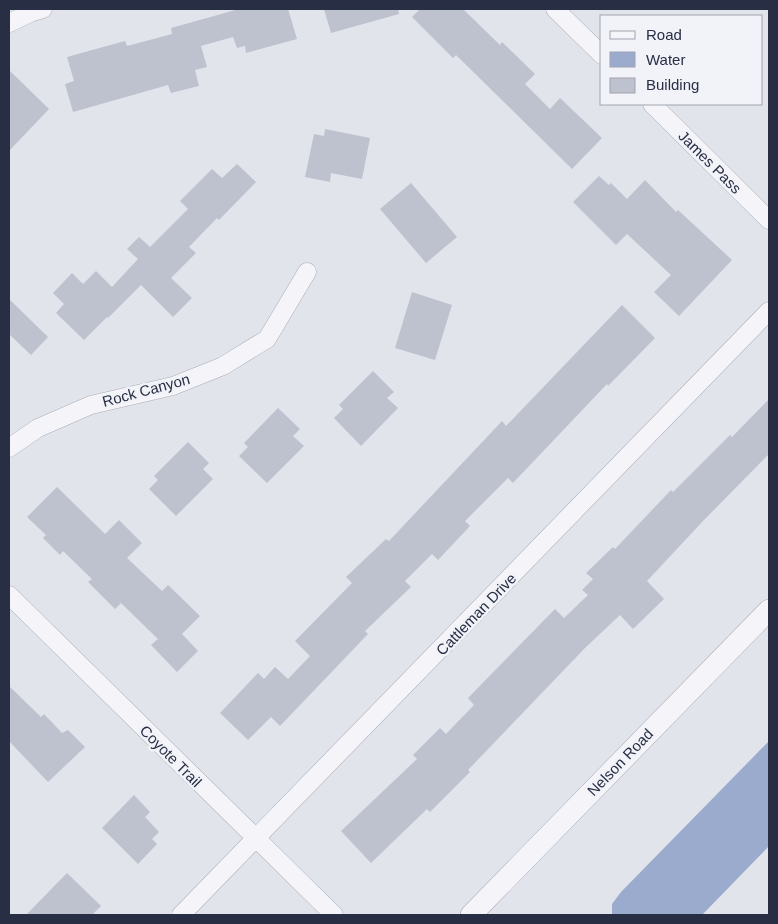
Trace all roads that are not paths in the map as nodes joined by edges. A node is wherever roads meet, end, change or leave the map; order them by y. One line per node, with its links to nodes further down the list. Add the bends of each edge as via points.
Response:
1 (43, 9): 3 (street)
2 (555, 9): 4 (street)
3 (9, 23)
4 (600, 52)
5 (653, 105): 6 (street, James Pass)
6 (769, 220)
7 (307, 272): 9 (street, Rock Canyon, via 267,339 222,366 173,386 91,405 38,428)
8 (769, 312): 12 (street, Cattleman Drive)
9 (9, 448)
10 (9, 595): 12 (street, Coyote Trail)
11 (769, 610): 15 (street, Nelson Road)
12 (256, 839): 13 (street, Cattleman Drive); 14 (street, Coyote Trail)
13 (181, 915)
14 (334, 915)
15 (471, 915)

